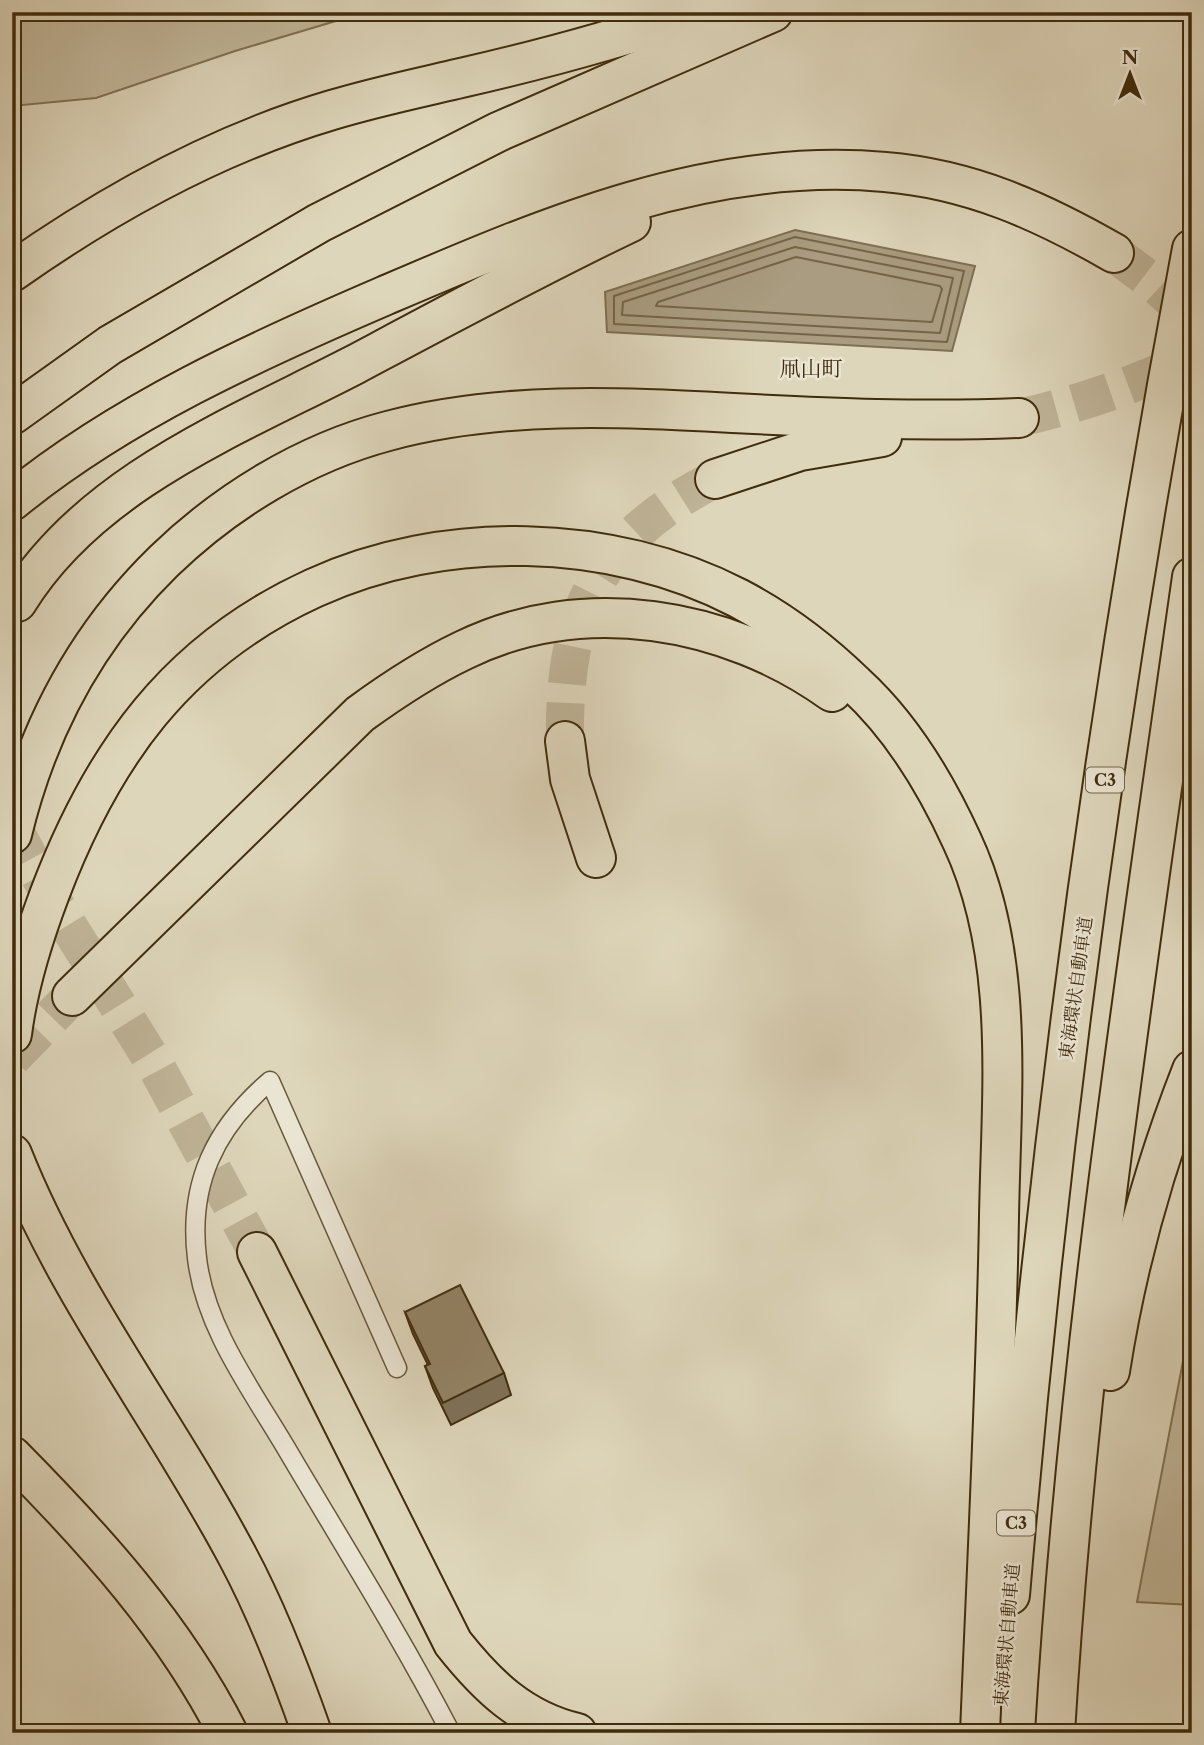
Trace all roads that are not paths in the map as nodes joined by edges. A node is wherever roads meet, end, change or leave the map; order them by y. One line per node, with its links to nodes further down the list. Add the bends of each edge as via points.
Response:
1 (696, 12): 6 (highway, via 268,131 151,186)
2 (773, 12): 7 (highway, via 498,132 319,223 110,345)
3 (832, 170): 5 (highway, via 933,177 981,189 1026,206); 9 (highway, via 732,177 681,187 490,251 219,373 76,455); 11 (highway, via 730,188 638,219 232,429 90,515 36,571)
4 (1192, 249): 31 (highway, 東海環状自動車道 / C3, via 1158,431 1094,851 1036,1314)
5 (1114, 253)
6 (12, 272)
7 (12, 415)
8 (715, 479): 14 (highway, via 845,441 1019,418 891,421 648,409 512,410 386,431 328,452 276,477 228,508 138,586 75,671 51,717)
9 (12, 501)
10 (1192, 577): 23 (highway, via 1147,881)
11 (16, 602)
12 (565, 741): 15 (highway, via 570,779)
13 (943, 802): 16 (highway, via 863,715 799,668 750,645 632,618 579,618 515,631 466,649 410,678 359,714); 17 (highway, via 919,760 858,686 781,625 737,598 644,563 553,548 456,549 405,557 313,589 267,615 185,676 125,742 96,788 62,860 30,950); 30 (highway, via 980,886 990,927 1002,1097)
14 (12, 834)
15 (596, 858)
16 (72, 996)
17 (12, 1034)
18 (1192, 1070): 23 (highway)
19 (12, 1122): 21 (highway)
20 (12, 1154): 21 (highway)
21 (27, 1191): 27 (highway, via 50,1238 238,1556 270,1622)
22 (257, 1252): 29 (highway, via 453,1643 503,1698 532,1717)
23 (1104, 1323): 32 (highway); 33 (highway)
24 (397, 1368): 28 (lane, via 270,1081 242,1105 206,1165 195,1225 203,1291 237,1365)
25 (12, 1456): 26 (highway, via 153,1611)
26 (228, 1733)
27 (312, 1733)
28 (451, 1733)
29 (577, 1733)
30 (980, 1733)
31 (999, 1733)
32 (1055, 1733)
33 (1069, 1733)

